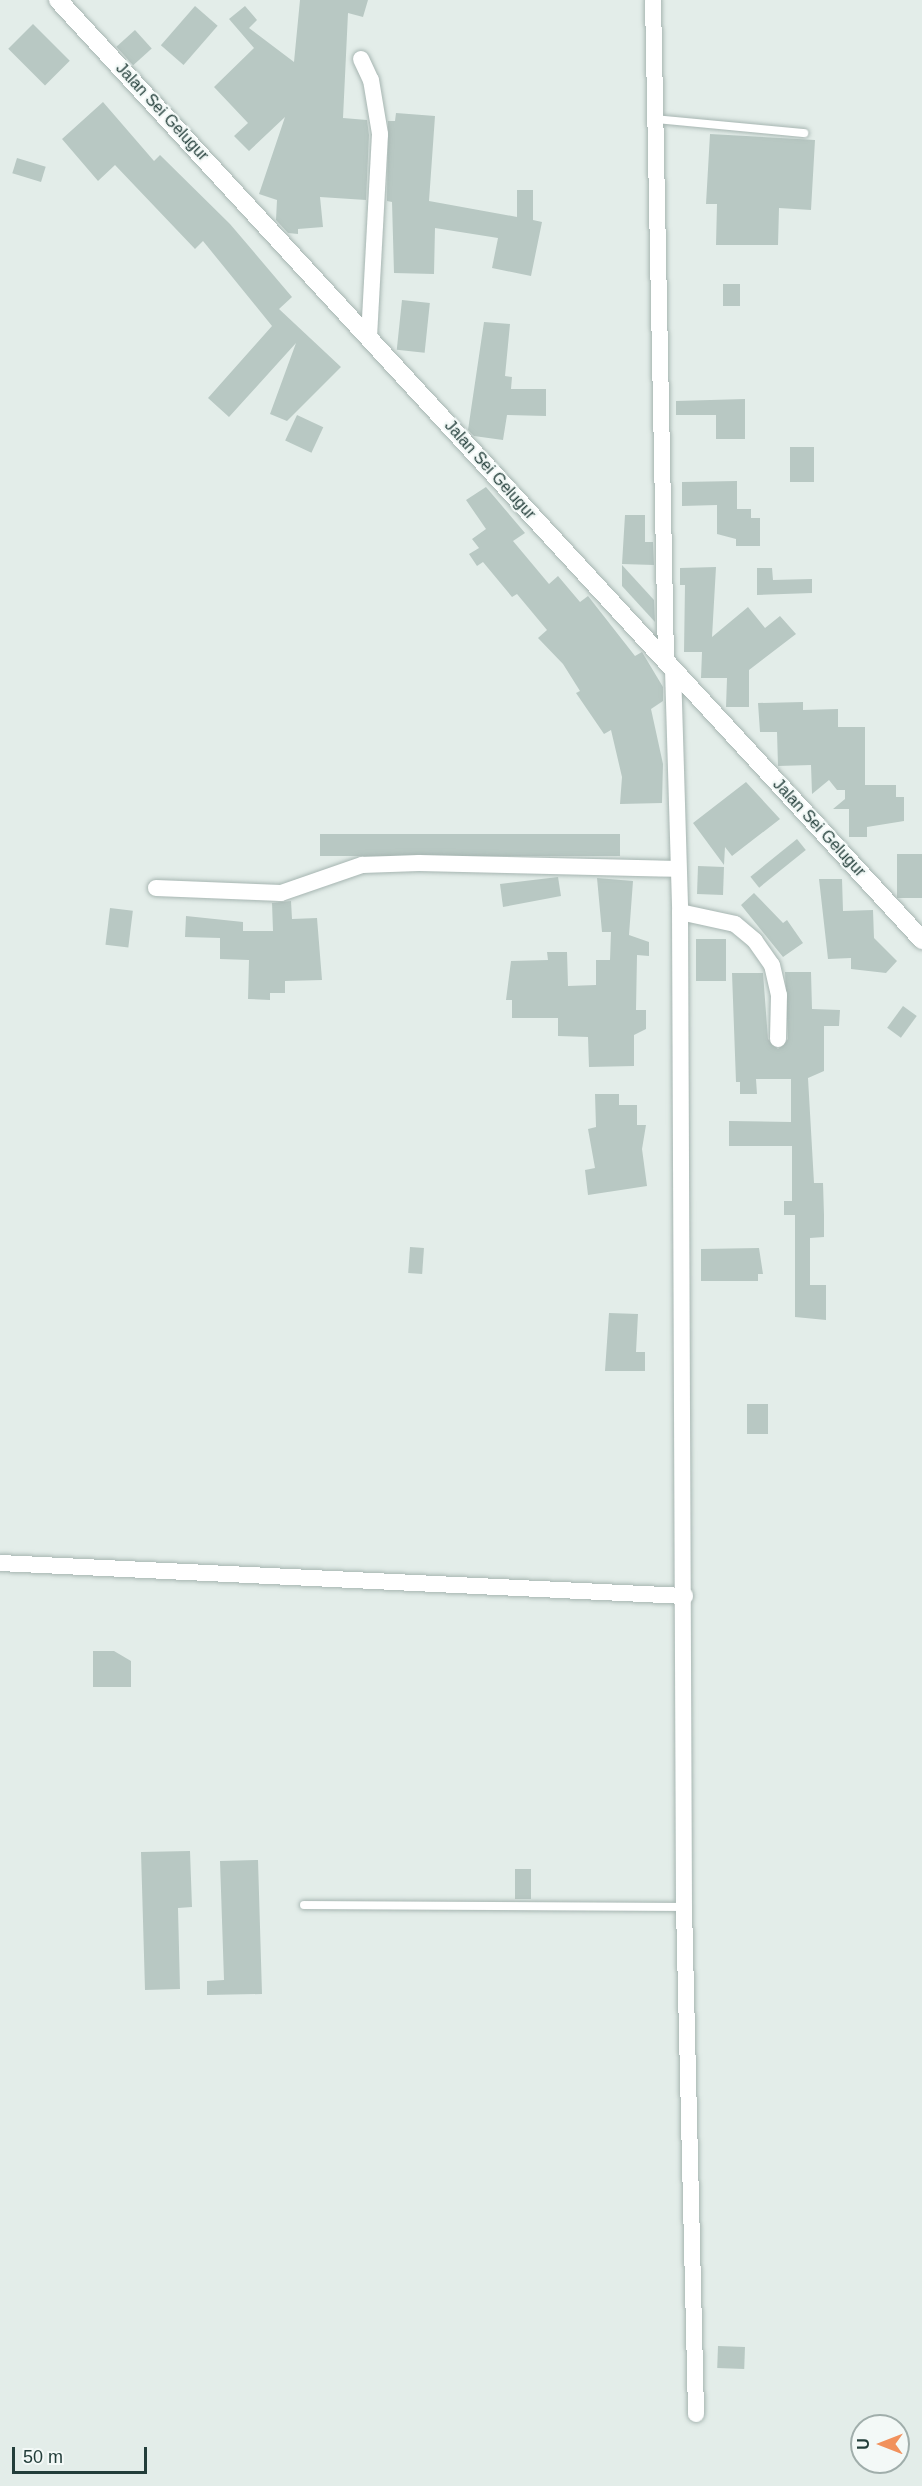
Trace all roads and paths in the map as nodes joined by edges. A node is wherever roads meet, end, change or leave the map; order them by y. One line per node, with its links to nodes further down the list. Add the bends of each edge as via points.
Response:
1 (58, 0): 6 (main road, Jalan Sei Gelugur)
2 (653, 0): 4 (street)
3 (361, 59): 6 (street, via 371,80 381,134)
4 (656, 119): 5 (lane); 7 (street)
5 (804, 133)
6 (369, 335): 7 (main road, Jalan Sei Gelugur)
7 (669, 665): 8 (street); 11 (main road, Jalan Sei Gelugur)
8 (678, 869): 9 (street, via 362,865 281,893); 10 (street)
9 (156, 888)
10 (680, 912): 12 (street, via 735,924 755,941 772,965 779,995); 14 (street)
11 (922, 940)
12 (778, 1038)
13 (0, 1563): 14 (street)
14 (685, 1596): 16 (street)
15 (304, 1905): 16 (lane)
16 (684, 1907): 17 (street)
17 (696, 2414)

